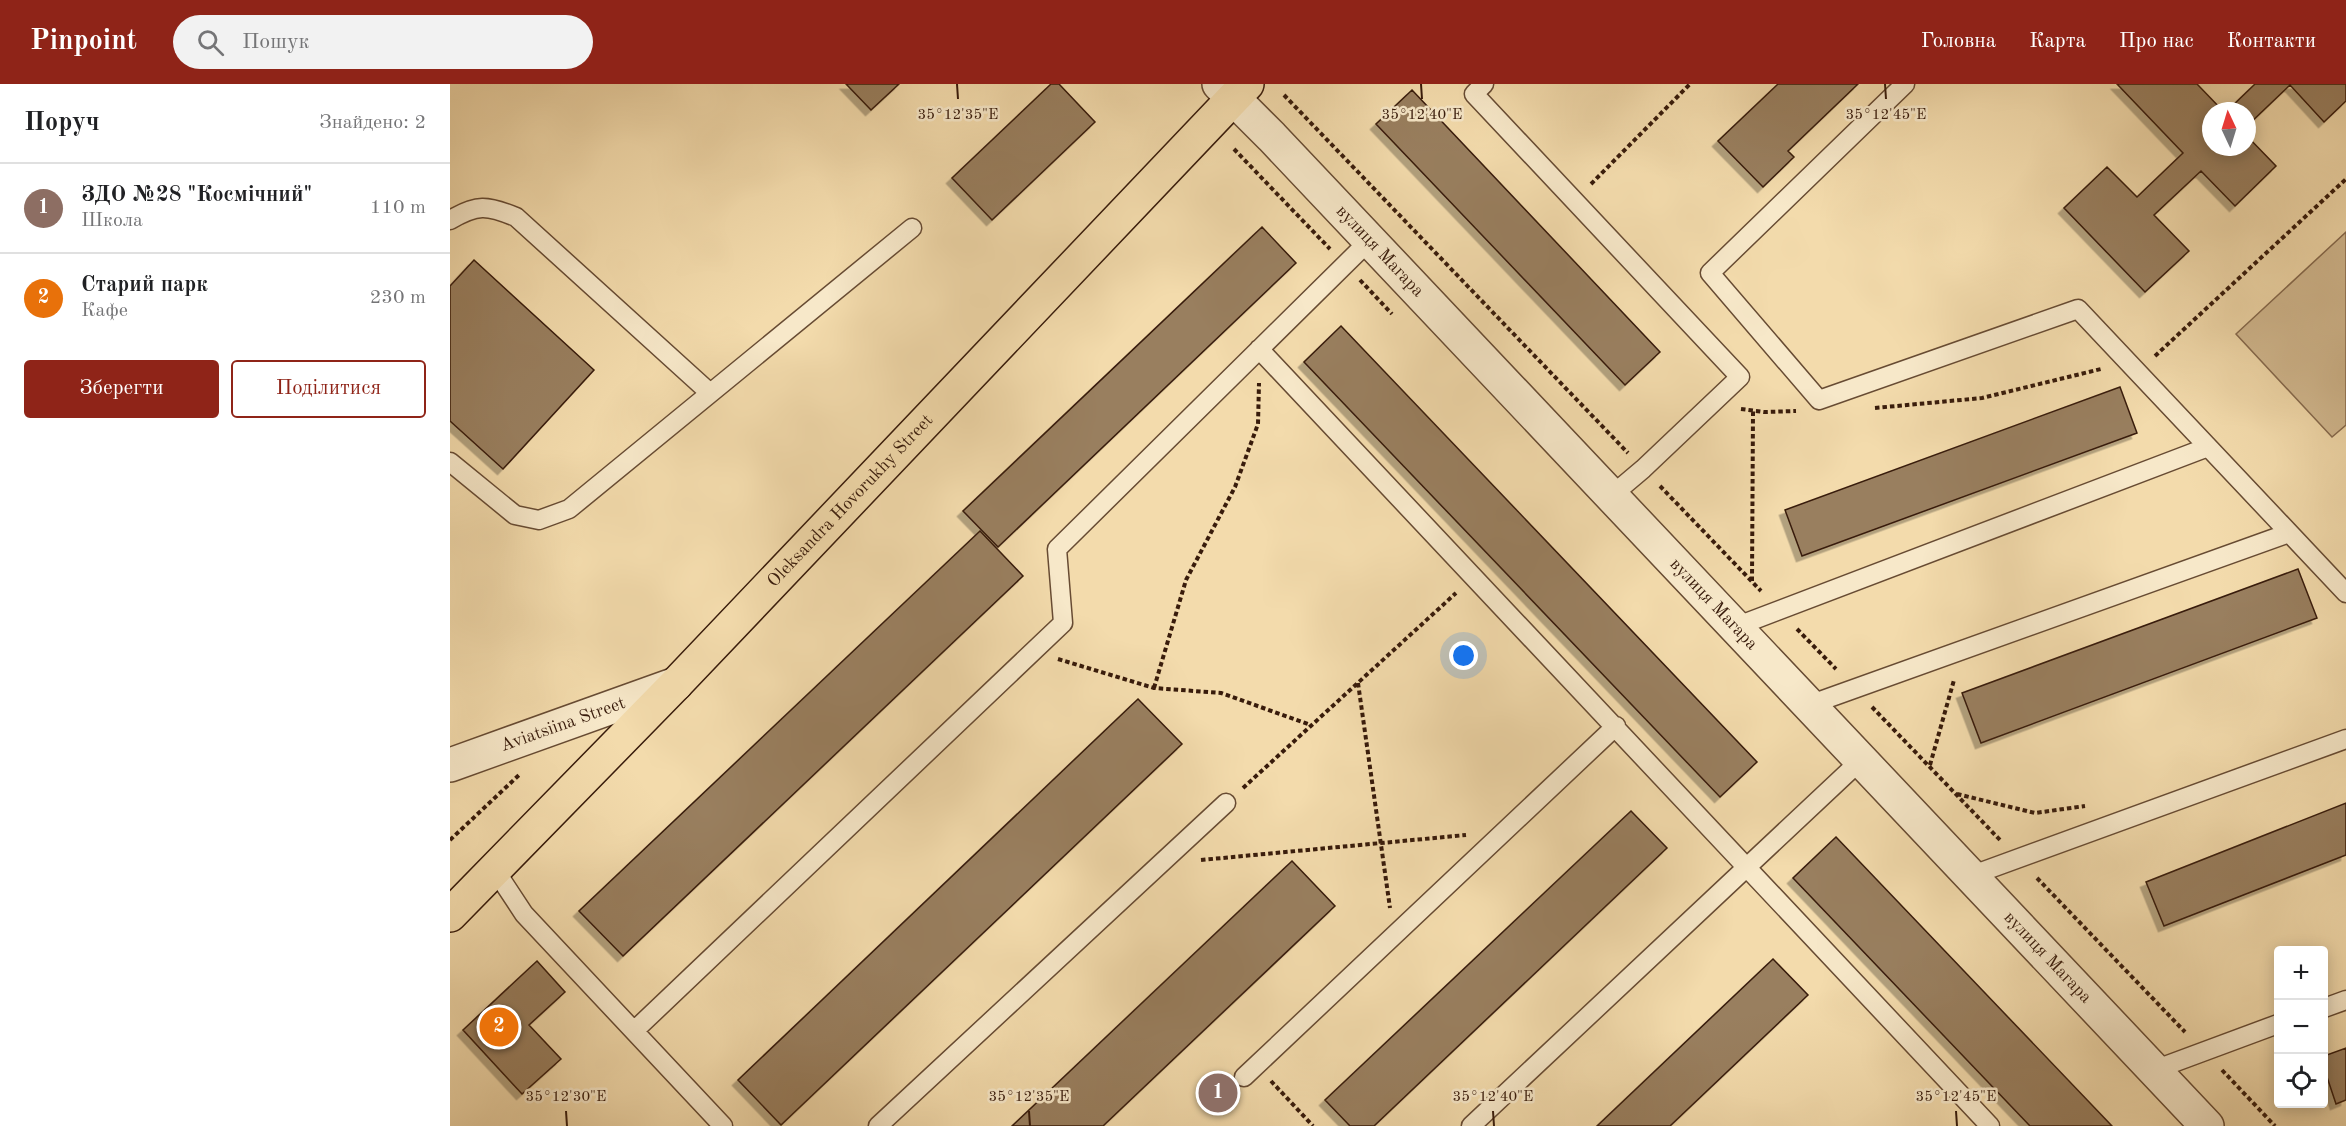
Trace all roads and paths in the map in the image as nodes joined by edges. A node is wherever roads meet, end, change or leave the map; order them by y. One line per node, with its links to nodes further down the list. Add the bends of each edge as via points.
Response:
1 (1484, 84): 6 (lane, via 1474,94)
2 (1690, 84): 6 (path)
3 (1905, 84): 11 (lane, via 1710,273 1819,400 2078,309)
4 (1233, 88): 9 (street, вулиця Магара); 28 (main road, Oleksandra Hovorukhy Street)
5 (2346, 178): 11 (path)
6 (1575, 201): 13 (lane, via 1740,377)
7 (450, 220): 12 (lane, via 468,209 493,208 516,217)
8 (912, 228): 12 (lane)
9 (1370, 240): 10 (lane); 19 (street, вулиця Магара)
10 (1259, 349): 21 (lane); 26 (lane, via 1057,549 1063,623); 29 (path, via 1258,424 1235,487 1186,580)
11 (2132, 367): 14 (path, via 1982,398); 17 (lane)
12 (710, 393): 18 (lane, via 569,509 539,520 515,515)
13 (1710, 406): 15 (path); 19 (lane)
14 (1871, 408)
15 (1753, 411): 16 (path); 22 (path)
16 (1805, 411)
17 (2208, 447): 20 (lane); 24 (lane)
18 (450, 462)
19 (1611, 496): 24 (street, вулиця Магара)
20 (2289, 533): 23 (lane); 25 (lane)
21 (1474, 576): 27 (path); 32 (lane)
22 (1752, 582)
23 (2346, 593)
24 (1735, 627): 30 (street, вулиця Магара)
25 (1962, 651): 30 (lane); 36 (path)
26 (1034, 652): 29 (path); 53 (lane)
27 (1358, 683): 31 (path); 43 (path)
28 (676, 684): 35 (street, Aviatsiina Street); 46 (main road, Oleksandra Hovorukhy Street)
29 (1154, 688): 31 (path, via 1221,693)
30 (1809, 705): 34 (street, вулиця Магара)
31 (1311, 725): 39 (path)
32 (1616, 726): 41 (lane); 45 (lane)
33 (2346, 739): 47 (lane)
34 (1861, 760): 45 (lane); 47 (street, вулиця Магара)
35 (450, 765)
36 (1929, 765)
37 (527, 767): 42 (path)
38 (1956, 794): 40 (path, via 2035,813)
39 (1226, 803): 44 (lane)
40 (2092, 806)
41 (1505, 831): 43 (path); 49 (lane)
42 (450, 840)
43 (1380, 843): 44 (path); 49 (path)
44 (1161, 863): 57 (lane)
45 (1749, 867): 59 (lane); 60 (lane)
46 (495, 870): 48 (main road, Oleksandra Hovorukhy Street); 53 (lane, via 524,914)
47 (1970, 876): 54 (street, вулиця Магара)
48 (450, 915)
49 (1394, 936): 55 (lane)
50 (2346, 1000): 51 (lane)
51 (2328, 1007)
52 (2274, 1025): 54 (lane)
53 (634, 1031): 56 (lane)
54 (2154, 1070): 61 (street, вулиця Магара)
55 (1250, 1072): 58 (path)
56 (723, 1126)
57 (878, 1126)
58 (1313, 1126)
59 (1471, 1126)
60 (1990, 1126)
61 (2207, 1126)

